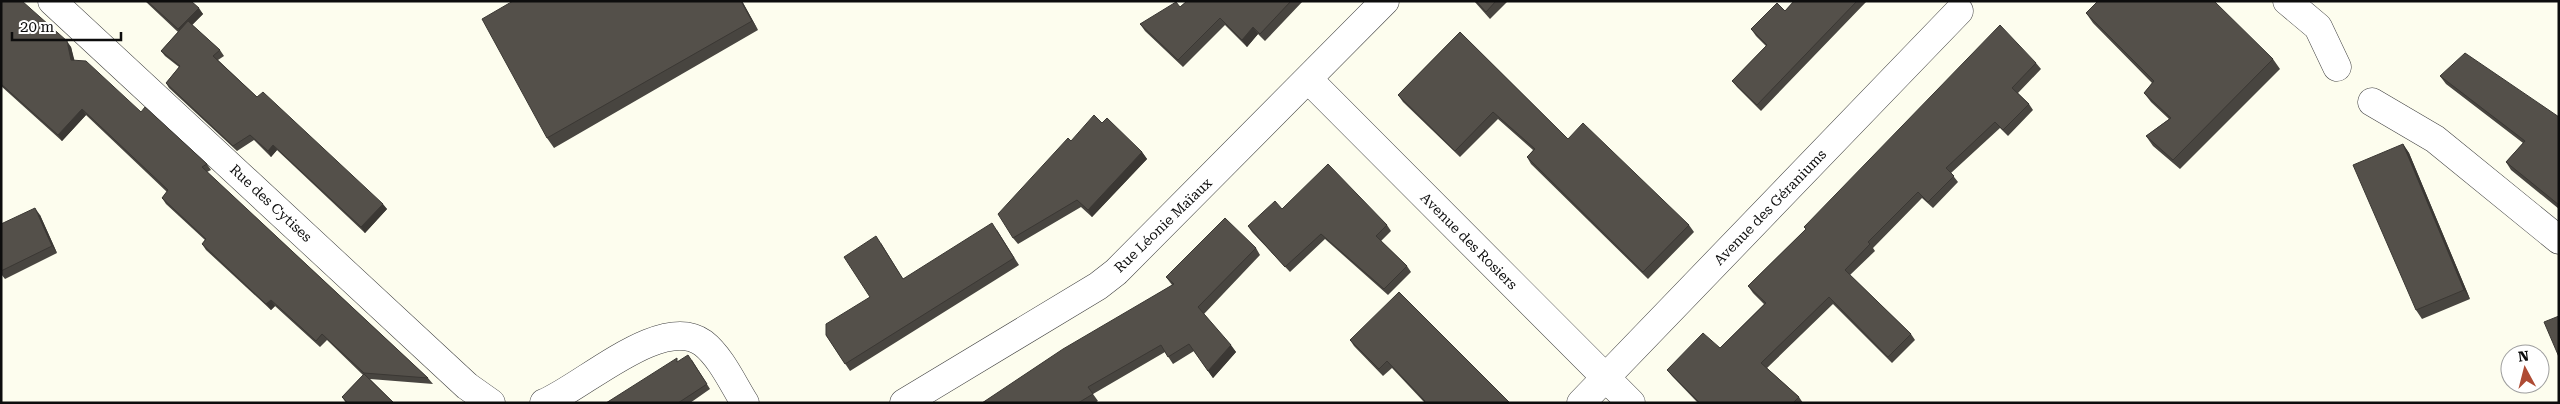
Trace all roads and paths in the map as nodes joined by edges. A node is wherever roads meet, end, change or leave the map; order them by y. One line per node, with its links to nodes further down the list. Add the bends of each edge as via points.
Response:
1 (52, 1): 10 (street, Rue des Cytises, via 467,386)
2 (1385, 1): 6 (street, Rue Léonie Maïaux)
3 (2286, 1): 5 (street, via 2318,27)
4 (1959, 11): 9 (street, Avenue des Géraniums)
5 (2337, 67)
6 (1308, 80): 9 (street, Avenue des Rosiers); 13 (street, Rue Léonie Maïaux, via 1116,272)
7 (2372, 102): 8 (street, via 2435,139)
8 (2559, 240)
9 (1606, 377): 14 (street, Avenue des Géraniums); 15 (street, Avenue des Rosiers)
10 (491, 403)
11 (544, 403): 12 (street, via 655,340 682,336 697,340 711,351)
12 (745, 403)
13 (904, 403)
14 (1581, 403)
15 (1631, 403)

